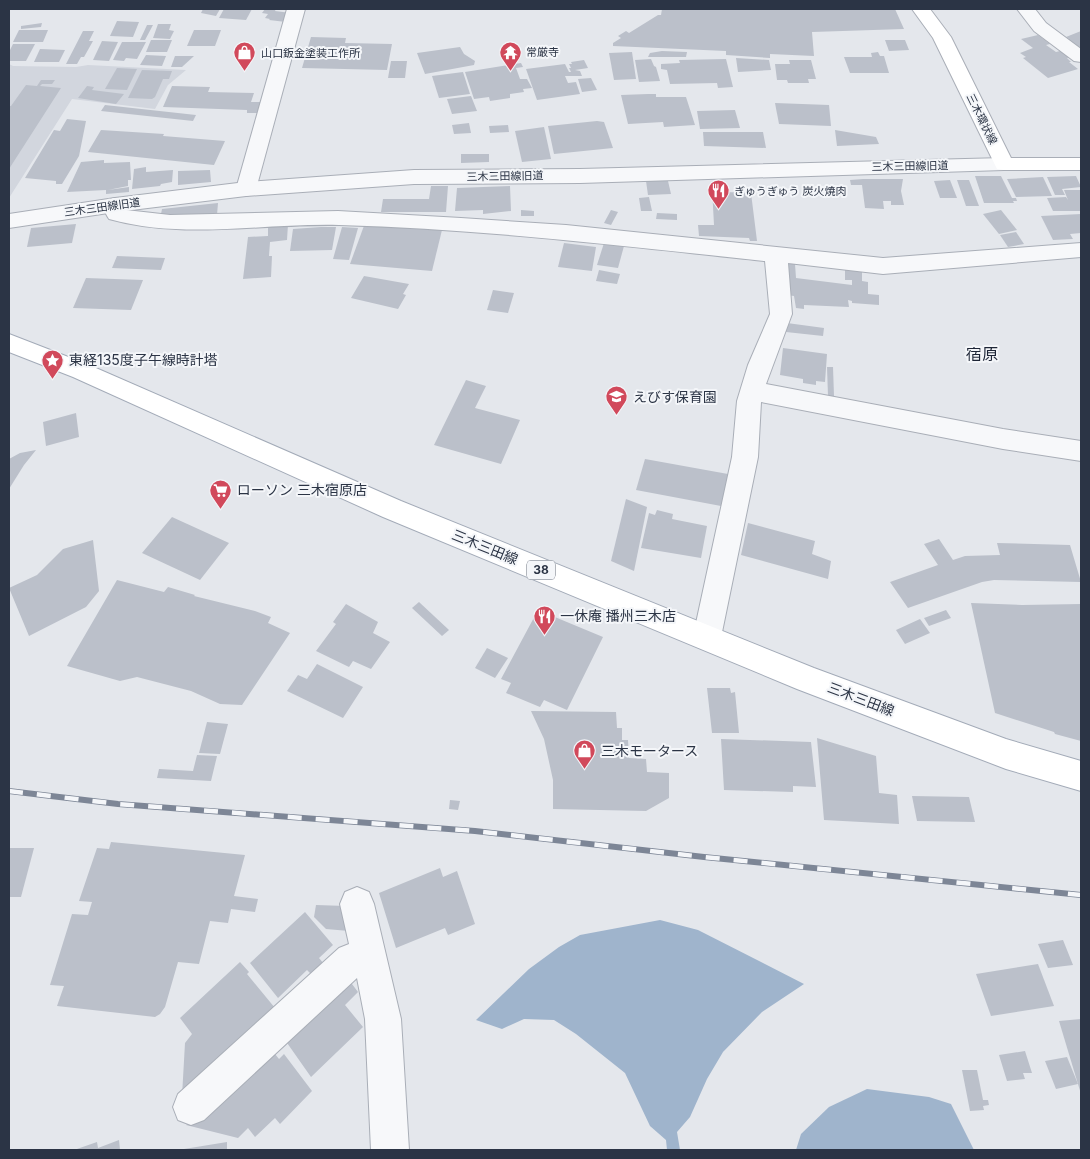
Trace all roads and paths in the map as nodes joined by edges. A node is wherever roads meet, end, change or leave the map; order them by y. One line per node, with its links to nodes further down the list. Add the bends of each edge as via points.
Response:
1 (296, 9): 7 (street)
2 (921, 9): 5 (main road, 三木環状線, via 942,37)
3 (1026, 9): 4 (street, via 1040,27)
4 (1081, 57)
5 (1004, 164): 6 (main road); 7 (street, 三木三田線旧道, via 580,176 414,177)
6 (1081, 164)
7 (246, 189): 8 (street, 三木三田線旧道)
8 (115, 205): 9 (street, 三木三田線旧道); 11 (street, via 116,214 170,222 338,218 441,223 566,232)
9 (9, 221)
10 (1081, 250): 11 (street, via 883,266)
11 (776, 256): 13 (street, via 781,314)
12 (9, 343): 15 (main road, 三木三田線 / 38, via 81,371 392,509)
13 (752, 391): 14 (street, via 1003,439); 15 (street, via 745,456)
14 (1081, 450)
15 (706, 636): 16 (main road, 三木三田線 / 38, via 807,679 1006,754)
16 (1081, 776)
17 (357, 904): 18 (street)
18 (368, 953): 19 (street, via 351,960); 20 (street, via 383,1019)
19 (191, 1107)
20 (390, 1150)

